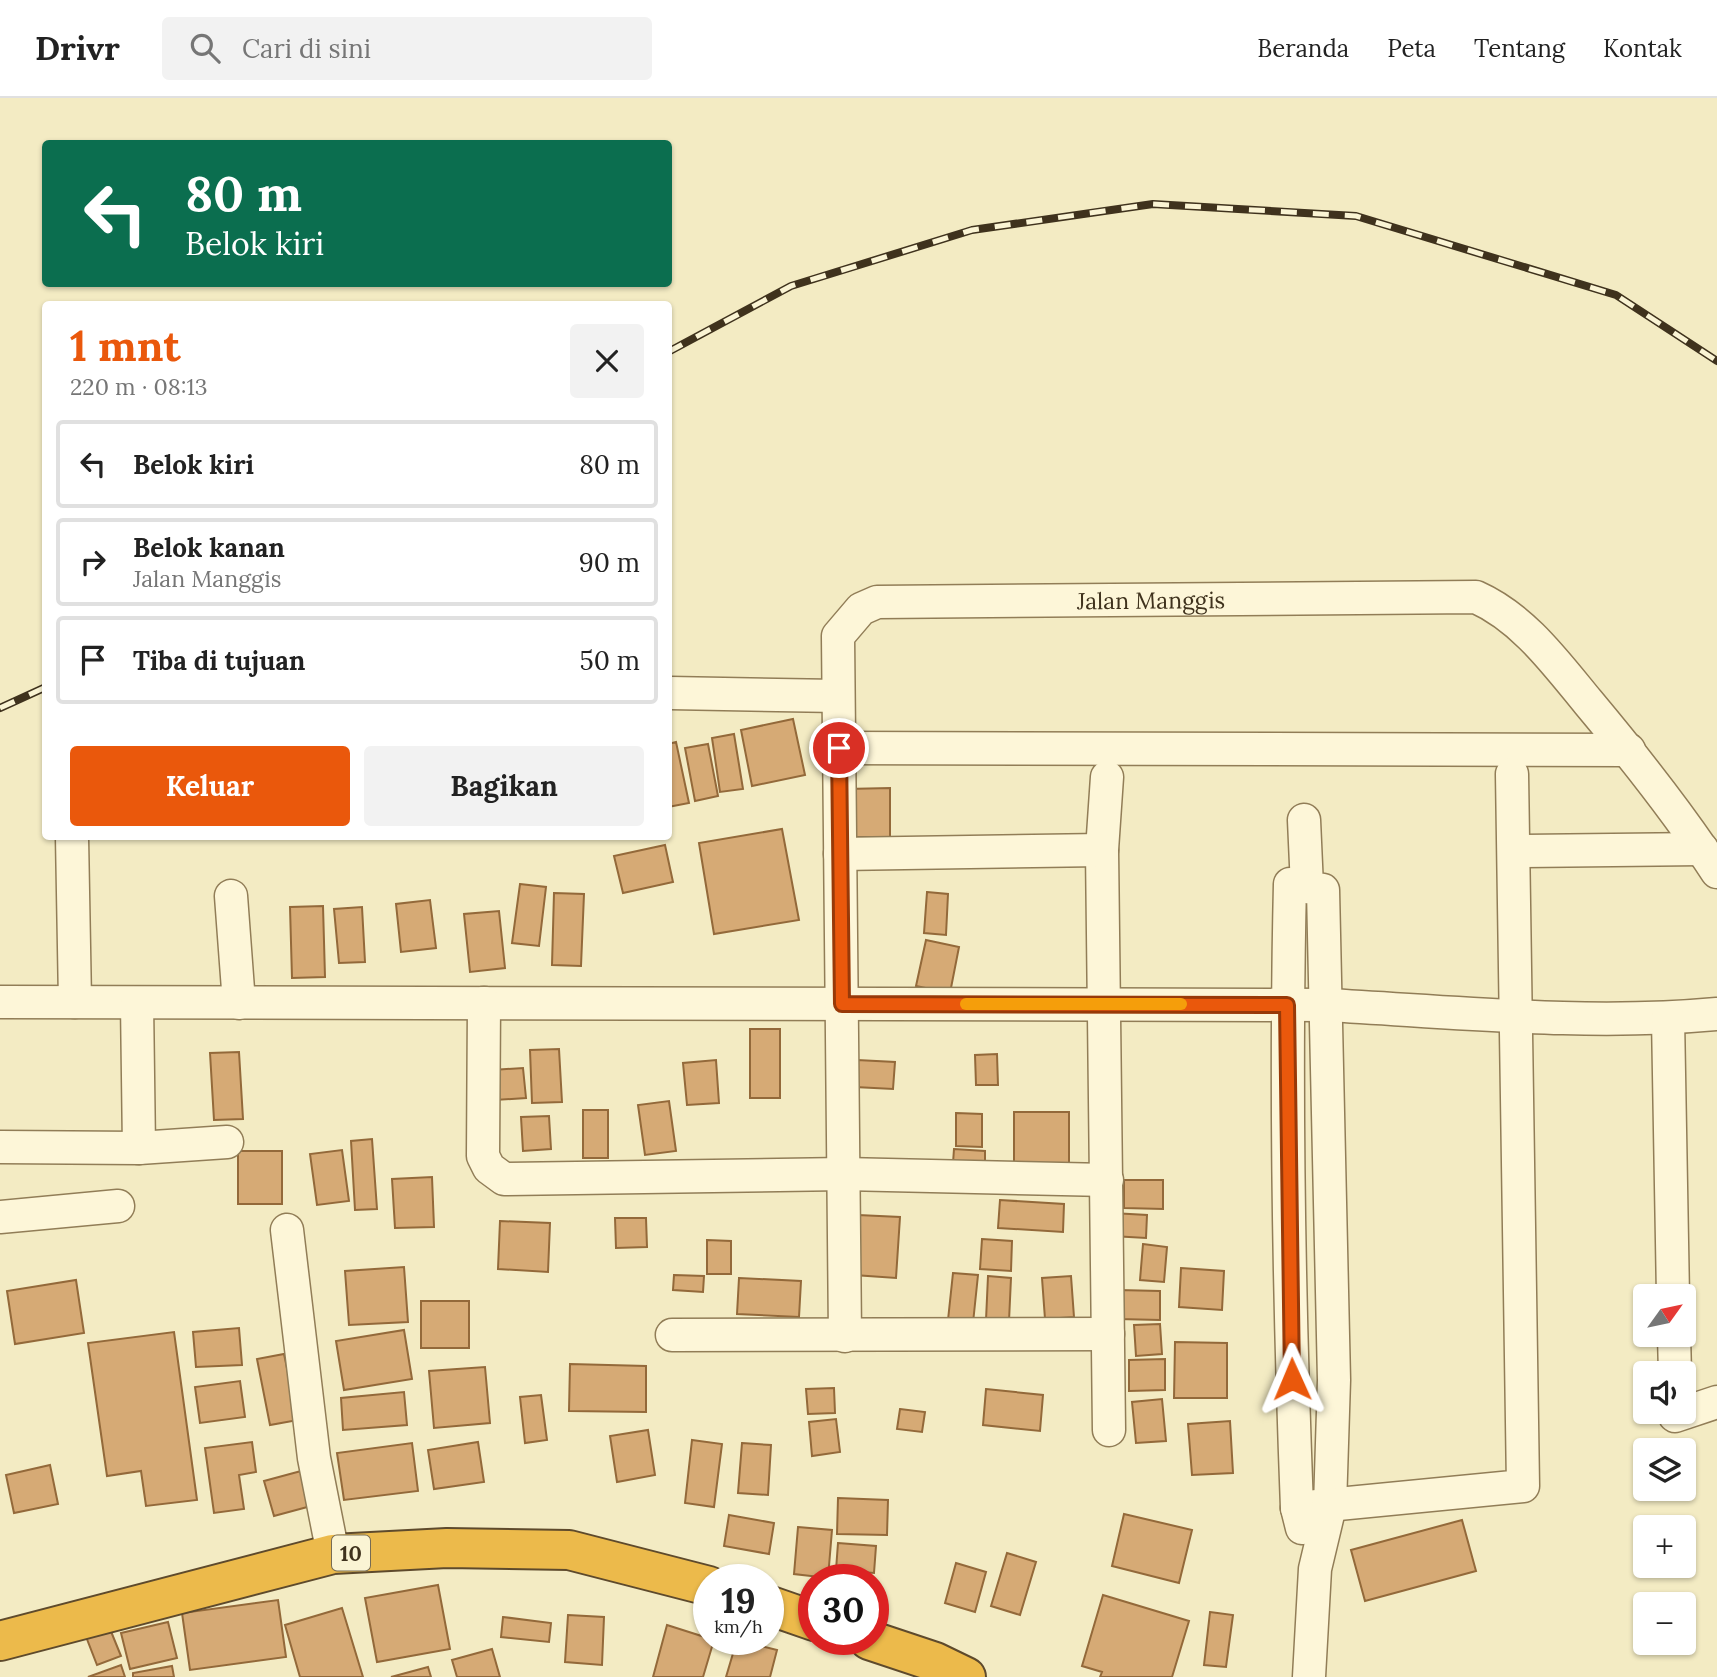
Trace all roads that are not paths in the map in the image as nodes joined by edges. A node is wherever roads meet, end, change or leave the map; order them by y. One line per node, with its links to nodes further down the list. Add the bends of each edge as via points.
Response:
1 (672, 693): 2 (street)
2 (838, 696): 3 (street, Jalan Manggis); 4 (street, Jalan Manggis, via 838,636 861,609 877,602 1476,597 1501,608 1521,626)
3 (839, 748): 4 (street); 11 (street, Jalan Manggis)
4 (1629, 750): 12 (street, Jalan Manggis)
5 (1512, 774): 10 (street)
6 (1107, 777): 9 (street)
7 (1304, 820): 13 (street)
8 (72, 840): 16 (street)
9 (1102, 850): 11 (street); 21 (street)
10 (1515, 851): 12 (street); 25 (street)
11 (840, 854): 20 (street, Jalan Manggis)
12 (1709, 861)
13 (1307, 887): 22 (street); 23 (street)
14 (231, 896): 18 (street)
15 (0, 1002): 16 (street)
16 (75, 1002): 17 (street)
17 (137, 1003): 18 (street); 29 (street)
18 (239, 1003): 19 (street)
19 (484, 1003): 20 (street); 30 (street, via 483,1156 504,1179)
20 (842, 1004): 21 (street); 30 (street, Jalan Manggis)
21 (1104, 1004): 22 (street); 31 (street)
22 (1287, 1005): 23 (street); 36 (street)
23 (1327, 1005): 25 (street); 35 (street)
24 (1717, 1014): 26 (street)
25 (1518, 1015): 26 (street); 44 (street, via 1523,1486)
26 (1668, 1018): 37 (street)
27 (226, 1142): 29 (street)
28 (0, 1147): 29 (street)
29 (139, 1148)
30 (844, 1174): 31 (street); 40 (street, Jalan Manggis)
31 (1107, 1180): 38 (street)
32 (118, 1206): 33 (street)
33 (0, 1217)
34 (288, 1230): 46 (street, via 314,1458)
35 (1332, 1245): 36 (street); 44 (street)
36 (1290, 1246): 45 (street)
37 (1673, 1284)
38 (1108, 1334): 40 (street); 43 (street)
39 (673, 1335): 40 (street)
40 (845, 1336)
41 (1717, 1402): 42 (street)
42 (1696, 1409)
43 (1109, 1430)
44 (1330, 1506): 45 (street); 47 (street)
45 (1297, 1508): 47 (street)
46 (333, 1554): 48 (highway, 10, via 447,1548 569,1550); 49 (highway, 10)
47 (1315, 1569): 52 (street)
48 (693, 1582)
49 (0, 1641)
50 (889, 1647): 51 (highway)
51 (966, 1677)
52 (1309, 1677)

